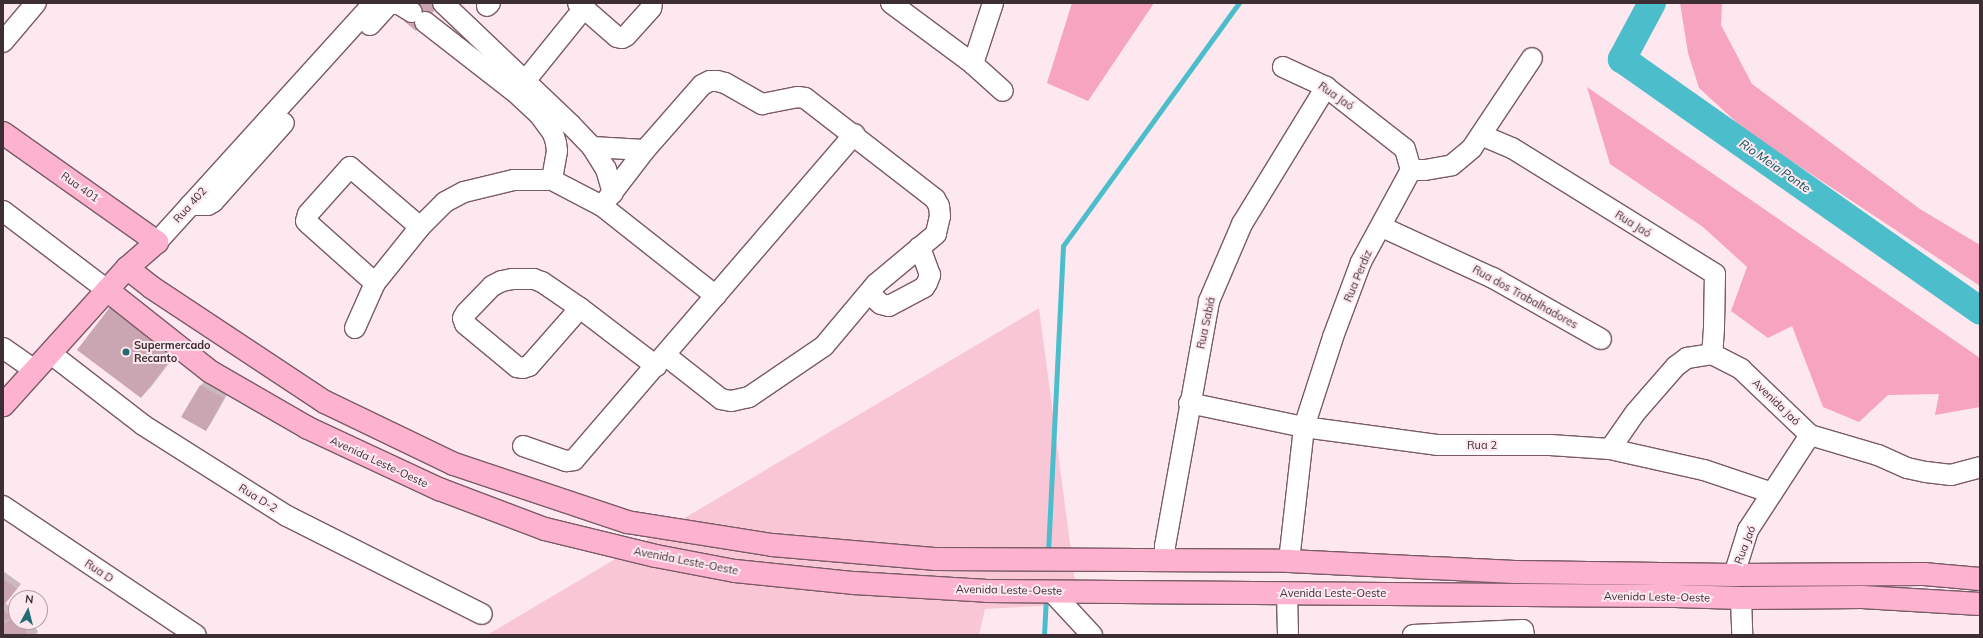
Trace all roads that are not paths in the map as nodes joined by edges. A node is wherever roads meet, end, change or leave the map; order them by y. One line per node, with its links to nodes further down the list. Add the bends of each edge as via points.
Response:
1 (36, 3): 8 (street)
2 (386, 3): 12 (street, via 399,4); 26 (street, Rua 402, via 388,5 213,202 208,205 190,205)
3 (443, 3): 12 (street)
4 (652, 3): 7 (street, via 651,8 622,38 617,37)
5 (891, 3): 10 (street)
6 (993, 3): 10 (street)
7 (581, 6): 12 (street)
8 (3, 42)
9 (1532, 58): 17 (street)
10 (973, 64): 14 (street)
11 (1283, 67): 13 (street, Rua Jaó)
12 (520, 86): 18 (street, via 571,124); 21 (street, via 553,133 557,151)
13 (1326, 87): 20 (street, Rua Jaó, via 1405,149); 41 (street, Rua Sabiá, via 1242,224 1209,301)
14 (1003, 91)
15 (3, 133): 26 (main road, Rua 401)
16 (854, 134): 19 (street, via 802,97 762,104 725,83 710,81 702,85); 27 (street, via 935,199 940,216 936,234); 32 (street)
17 (1481, 135): 20 (street, via 1472,148 1452,165); 38 (street, Rua Jaó, via 1512,148 1715,274)
18 (592, 147): 19 (street); 22 (street, via 606,169)
19 (645, 150): 22 (street)
20 (1411, 170): 25 (street, Rua Perdiz)
21 (552, 180): 22 (street); 24 (street, via 514,180 464,192 445,202)
22 (608, 199): 32 (street)
23 (3, 211): 30 (street)
24 (420, 226): 29 (street); 29 (street, via 350,167 308,214 308,224)
25 (1382, 227): 35 (street, Rua dos Trabalhadores, via 1493,278); 43 (street, Rua Perdiz, via 1361,262)
26 (157, 242): 28 (main road, Rua 402)
27 (920, 248): 31 (street, via 876,284); 31 (street, via 930,275 924,287 888,306 881,304)
28 (127, 268): 30 (main road, Rua 402); 50 (main road, via 151,287 325,402 454,464 627,522 772,545)
29 (375, 283): 34 (street)
30 (107, 290): 37 (main road, Rua 402); 56 (main road, Avenida Leste-Oeste, via 211,372 308,428 439,489 545,529 656,556 735,572)
31 (869, 293): 39 (street, via 824,346 750,397 740,401 722,399)
32 (716, 296): 39 (street)
33 (580, 308): 33 (street, via 542,282 534,279 512,280 492,286 464,318 465,324 517,367 522,368 529,366); 39 (street)
34 (355, 328)
35 (1601, 339)
36 (3, 348): 40 (street)
37 (50, 353): 40 (main road, Rua 402); 64 (street, Rua D-2, via 143,425 286,516)
38 (1712, 354): 44 (street, Avenida Jaó, via 1741,369); 46 (street, via 1687,358 1676,366 1635,413)
39 (660, 360): 45 (street, via 574,460 566,461)
40 (34, 370): 42 (main road, Rua 402)
41 (1189, 403): 43 (street, Rua 2); 52 (street, Rua Sabiá, via 1165,546)
42 (3, 405)
43 (1304, 427): 46 (street, Rua 2, via 1437,445); 53 (street, Rua Perdiz)
44 (1810, 435): 47 (street, Avenida Jaó, via 1926,472 1951,475); 48 (street, Rua Jaó)
45 (523, 446)
46 (1610, 448): 48 (street, Rua 2, via 1704,470)
47 (1980, 467)
48 (1772, 493): 55 (street, Rua Jaó, via 1748,530)
49 (3, 506): 66 (street, Rua D)
50 (823, 550): 51 (main road); 56 (main road, via 831,558 831,566 829,572)
51 (858, 553): 52 (main road, via 936,559); 58 (main road, via 852,564)
52 (1165, 560): 53 (main road)
53 (1290, 561): 54 (main road)
54 (1364, 564): 55 (main road, via 1515,572); 61 (main road)
55 (1734, 575): 57 (main road, via 1924,574)
56 (818, 579): 58 (main road, Avenida Leste-Oeste)
57 (1980, 579)
58 (854, 583): 59 (main road, Avenida Leste-Oeste, via 914,588)
59 (1052, 592): 60 (main road, Avenida Leste-Oeste); 67 (street)
60 (1287, 593): 61 (main road, Avenida Leste-Oeste); 68 (street)
61 (1364, 593): 62 (main road, Avenida Leste-Oeste)
62 (1741, 598): 63 (main road, Avenida Leste-Oeste, via 1862,597); 70 (street)
63 (1980, 604)
64 (482, 614)
65 (1523, 632): 69 (street)
66 (196, 635)
67 (1092, 635)
68 (1288, 635)
69 (1413, 635)
70 (1742, 635)

